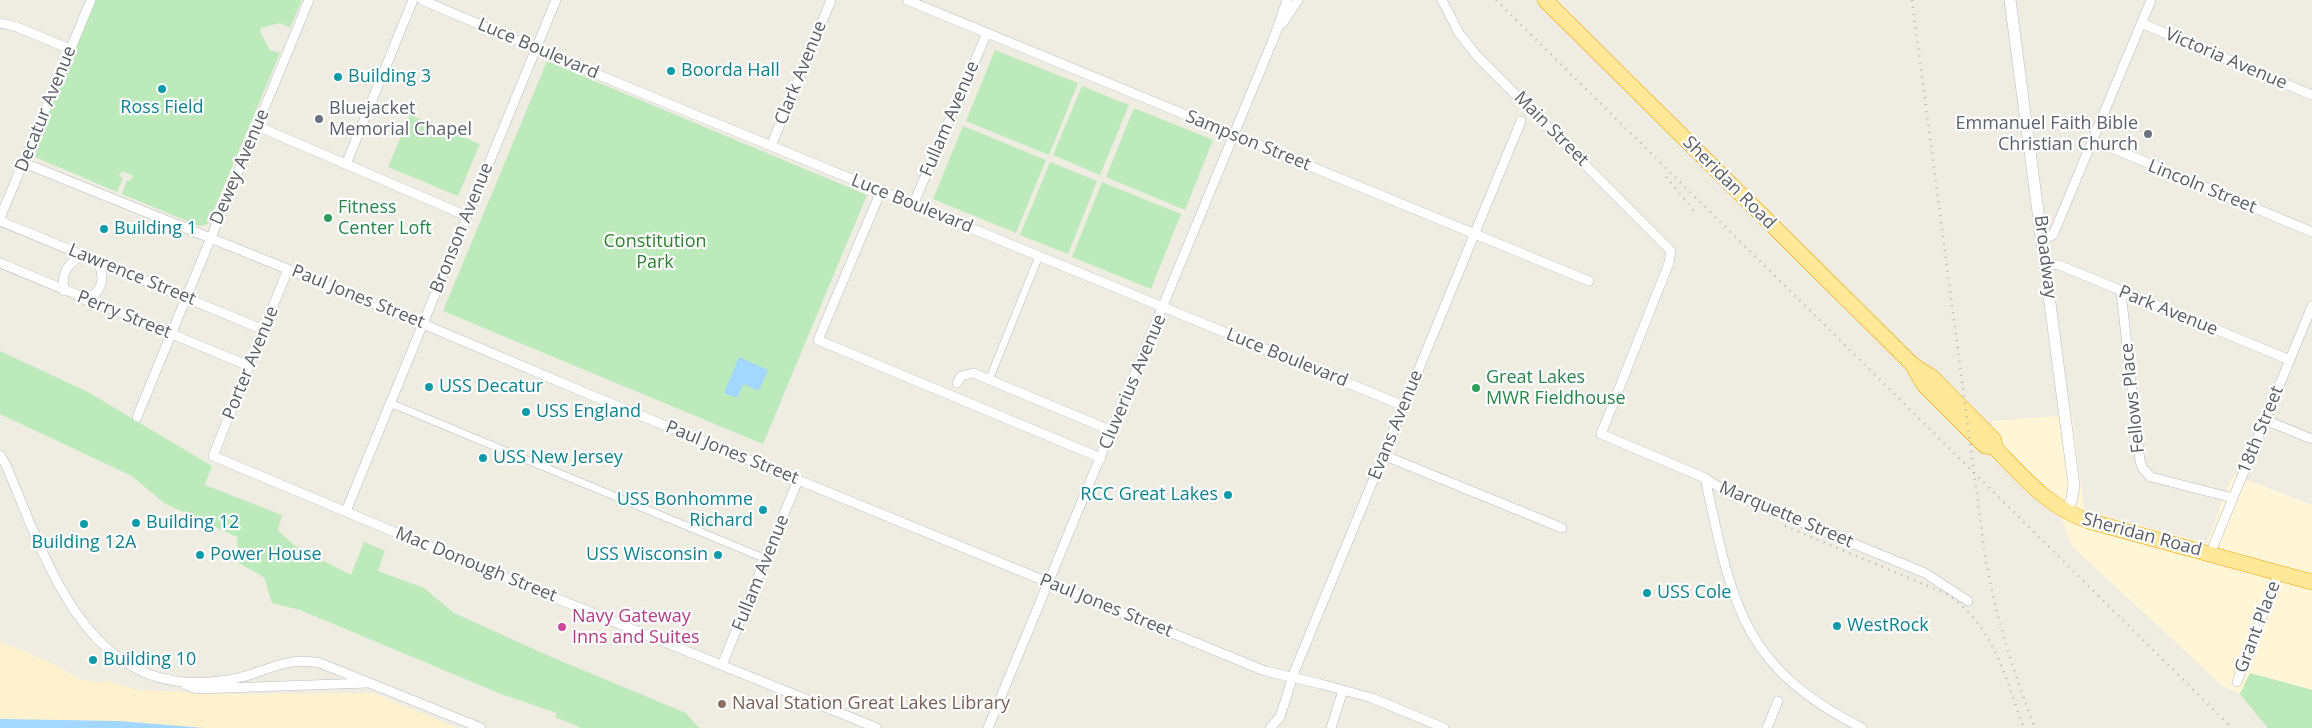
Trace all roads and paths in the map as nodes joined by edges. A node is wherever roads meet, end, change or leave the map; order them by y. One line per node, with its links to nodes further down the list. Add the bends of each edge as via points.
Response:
1 (91, 0): 19 (street, Decatur Avenue)
2 (309, 0): 22 (street, Dewey Avenue)
3 (413, 0): 27 (street)
4 (422, 0): 18 (street, Luce Boulevard)
5 (556, 0): 18 (street, Bronson Avenue)
6 (831, 0): 25 (street, Clark Avenue)
7 (907, 0): 16 (street, Sampson Street)
8 (1287, 0): 17 (street, Cluverius Avenue)
9 (1298, 0): 17 (street, Cluverius Avenue)
10 (1442, 0): 61 (street, Main Street, via 1459,33 1481,60 1671,251)
11 (1545, 0): 71 (highway, Sheridan Road, via 1913,366 1932,377 2040,493)
12 (2010, 0): 35 (street, Broadway)
13 (2151, 0): 15 (street)
14 (0, 23): 19 (street)
15 (2141, 23): 20 (street, Victoria Avenue); 24 (street)
16 (987, 33): 23 (street, Sampson Street); 29 (street, Fullam Avenue)
17 (1275, 35): 23 (street, Cluverius Avenue)
18 (536, 47): 25 (street, Luce Boulevard); 30 (street, Bronson Avenue)
19 (70, 49): 26 (street, Decatur Avenue)
20 (2312, 95)
21 (1521, 121): 33 (street, Evans Avenue)
22 (257, 126): 27 (street); 34 (street, Dewey Avenue)
23 (1233, 135): 33 (street, Sampson Street); 48 (street, Cluverius Avenue)
24 (2093, 140): 32 (street, Lincoln Street); 35 (street, via 2053,235)
25 (772, 146): 28 (street, Luce Boulevard)
26 (24, 163): 31 (street, Decatur Avenue); 34 (street, Paul Jones Street)
27 (346, 164): 30 (street)
28 (881, 191): 29 (street, Luce Boulevard); 66 (street, via 818,340)
29 (914, 205): 37 (street, Luce Boulevard)
30 (467, 216): 49 (street, Bronson Avenue)
31 (0, 219): 36 (street, Lawrence Street)
32 (2312, 232)
33 (1475, 234): 42 (street, Sampson Street); 57 (street, Evans Avenue)
34 (211, 237): 41 (street, Paul Jones Street); 45 (street, Dewey Avenue)
35 (2043, 239): 40 (street, Broadway)
36 (81, 255): 38 (street, Lawrence Street); 43 (street, via 65,270)
37 (1039, 256): 48 (street, Luce Boulevard); 54 (street)
38 (98, 262): 45 (street, Lawrence Street); 46 (street, via 102,271 101,285 92,297)
39 (0, 263): 43 (street, Perry Street)
40 (2046, 264): 44 (street, Park Avenue, via 2059,265); 71 (street, Broadway, via 2074,485)
41 (288, 269): 49 (street, Paul Jones Street); 50 (street, Porter Avenue)
42 (1589, 281)
43 (64, 291): 46 (street, Perry Street)
44 (2121, 292): 52 (street, Park Avenue); 69 (street, Fellows Place, via 2143,469 2151,477)
45 (185, 297): 50 (street, Lawrence Street); 51 (street, Dewey Avenue)
46 (85, 300): 51 (street, Perry Street)
47 (2312, 306): 52 (street, 18th Street)
48 (1164, 308): 57 (street, Luce Boulevard); 60 (street, Cluverius Avenue)
49 (423, 323): 56 (street, Bronson Avenue); 68 (street, Paul Jones Street)
50 (264, 330): 53 (street, Porter Avenue)
51 (170, 334): 53 (street, Perry Street); 58 (street, Dewey Avenue)
52 (2290, 360): 59 (street, 18th Street)
53 (250, 366): 65 (street, Porter Avenue)
54 (989, 380): 55 (street, via 969,373); 60 (street)
55 (958, 382)
56 (390, 404): 70 (street, Bronson Avenue); 74 (street)
57 (1404, 406): 64 (street, Evans Avenue)
58 (137, 417)
59 (2265, 420): 62 (street); 69 (street, 18th Street)
60 (1112, 431): 66 (street, Cluverius Avenue)
61 (1601, 434): 67 (street, Marquette Street)
62 (2312, 439)
63 (0, 455): 81 (street, via 58,586 79,620 108,650 128,664)
64 (1383, 455): 72 (street); 80 (street, Evans Avenue)
65 (213, 456): 70 (street, Mac Donough Street)
66 (1101, 458): 77 (street, Cluverius Avenue)
67 (1704, 478): 78 (street, Marquette Street, via 1725,491 1925,573); 86 (street, via 1728,581 1738,610 1754,639 1780,673)
68 (798, 480): 74 (street, Fullam Avenue); 77 (street, Paul Jones Street)
69 (2232, 498): 73 (street, 18th Street)
70 (346, 511): 79 (street, Mac Donough Street)
71 (2066, 512): 73 (highway, Sheridan Road)
72 (1562, 528)
73 (2210, 554): 75 (highway, Sheridan Road)
74 (766, 559): 79 (street, Fullam Avenue)
75 (2279, 572): 76 (highway, Sheridan Road); 82 (street, Grant Place)
76 (2312, 582)
77 (1049, 583): 80 (street, Paul Jones Street, via 1265,671); 89 (street, Cluverius Avenue)
78 (1968, 601)
79 (722, 665): 88 (street, Mac Donough Street)
80 (1292, 678): 84 (street, Paul Jones Street); 90 (street, Evans Avenue, via 1280,717)
81 (170, 679): 83 (street, via 197,689); 83 (street, via 206,683 226,681 280,663 309,660)
82 (2236, 682)
83 (370, 683): 87 (street)
84 (1344, 690): 91 (street); 92 (street, Paul Jones Street)
85 (1778, 701): 93 (street)
86 (1852, 727): 94 (street)
87 (481, 728)
88 (878, 728)
89 (988, 728)
90 (1270, 728)
91 (1331, 728)
92 (1444, 728)
93 (1767, 728)
94 (1862, 728)

